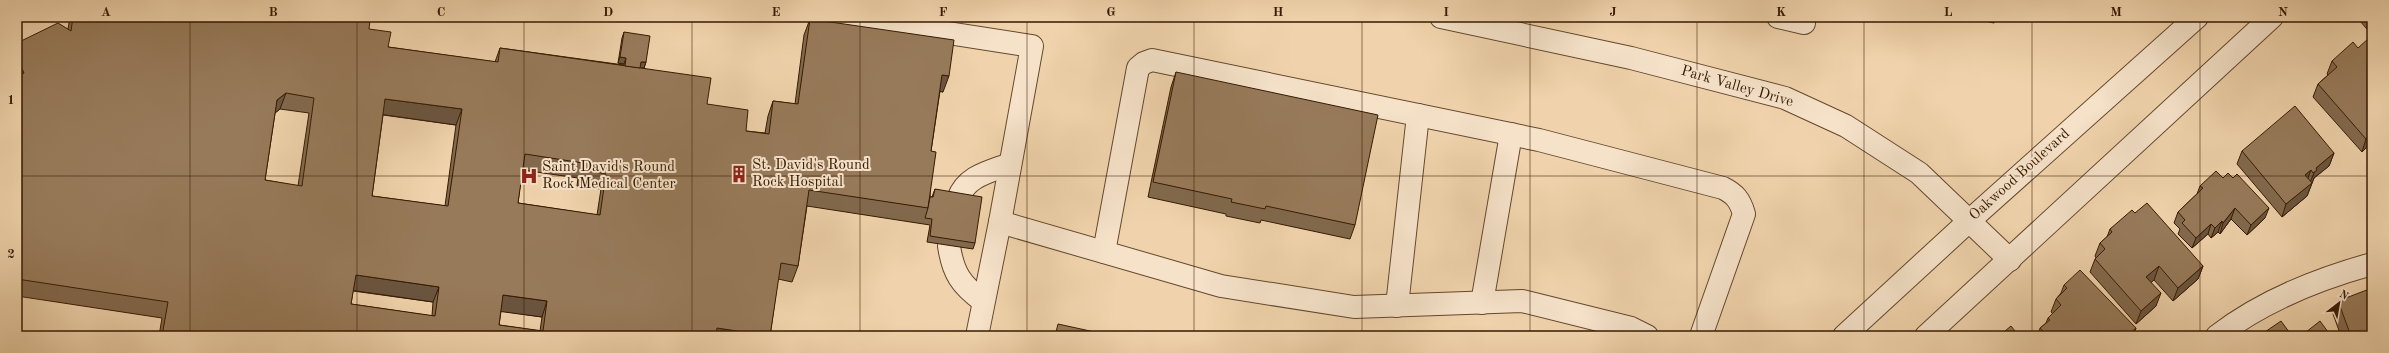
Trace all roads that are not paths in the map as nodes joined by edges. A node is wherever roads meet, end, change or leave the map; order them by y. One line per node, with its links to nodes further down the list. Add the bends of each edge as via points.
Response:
1 (845, 17): 10 (street, via 1032,46)
2 (1441, 17): 6 (street, Park Valley Drive)
3 (1778, 17): 7 (street)
4 (2197, 17): 12 (street, Oakwood Boulevard)
5 (2272, 17): 16 (street)
6 (1465, 19): 12 (street, Park Valley Drive, via 1785,98 1846,126 1919,173)
7 (1804, 23)
8 (1418, 115): 9 (street); 15 (street, via 1152,60 1144,62 1138,68); 20 (street)
9 (1511, 134): 19 (street); 23 (street, via 1723,188 1733,193 1744,214 1742,224)
10 (1010, 164): 11 (street, via 976,176 961,189); 13 (street)
11 (958, 199)
12 (1969, 221): 16 (street, Park Valley Drive); 24 (street, Oakwood Boulevard)
13 (1000, 222): 15 (street); 18 (street)
14 (949, 246): 18 (street, via 952,267 967,289)
15 (1104, 252): 20 (street, via 1221,286 1354,307)
16 (2010, 260): 25 (street)
17 (2372, 264): 26 (street, via 2346,271 2261,307)
18 (983, 301): 21 (street)
19 (1482, 303): 20 (street); 22 (street, via 1522,301 1631,328)
20 (1397, 306)
21 (977, 336)
22 (1647, 336)
23 (1701, 336)
24 (1844, 336)
25 (1926, 336)
26 (2216, 336)

